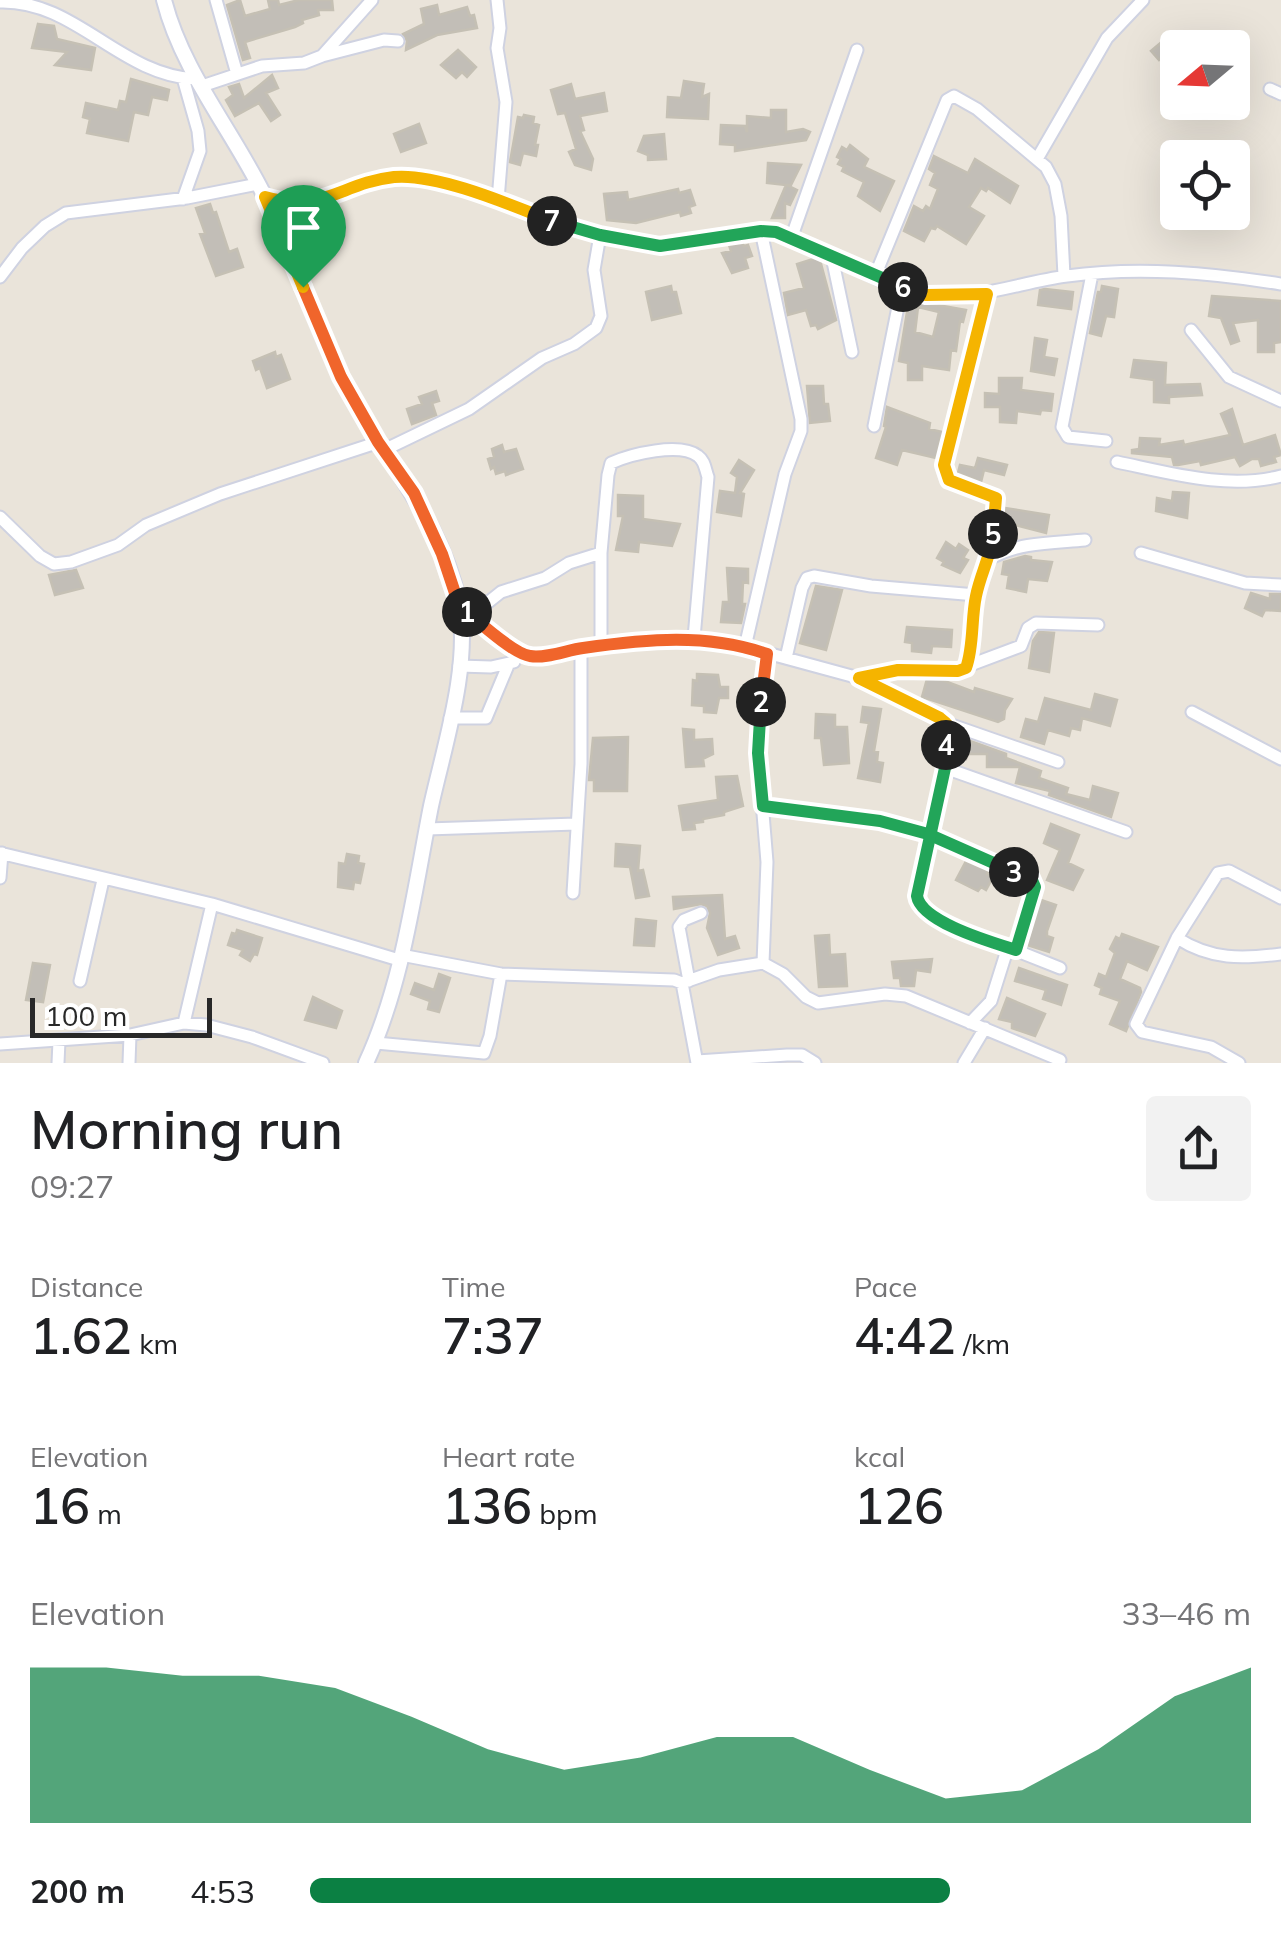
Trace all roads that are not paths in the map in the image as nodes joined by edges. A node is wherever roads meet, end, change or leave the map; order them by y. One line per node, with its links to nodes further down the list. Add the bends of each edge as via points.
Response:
1 (164, 0): 11 (street)
2 (216, 0): 10 (street)
3 (372, 0): 9 (street)
4 (497, 0): 15 (street, via 506,102)
5 (1143, 0): 12 (street, via 1106,38)
6 (0, 2): 11 (street, via 41,6 121,56)
7 (398, 41): 9 (street)
8 (857, 50): 18 (street)
9 (322, 56): 10 (street)
10 (237, 74): 11 (street)
11 (194, 81): 13 (street); 14 (street, via 200,151)
12 (1038, 159): 21 (street, via 977,108 951,96); 22 (street, via 1055,184)
13 (262, 190): 14 (street); 15 (street, via 306,204 396,177); 32 (street, via 341,377)
14 (183, 199): 23 (street, via 66,213 22,248)
15 (498, 200): 17 (street)
16 (761, 231): 17 (street, via 660,246); 18 (street); 46 (street, via 802,419)
17 (600, 235): 32 (street, via 594,270 602,316 596,328 470,408)
18 (792, 236): 19 (street)
19 (832, 257): 21 (street); 28 (street)
20 (1092, 274): 22 (street); 24 (street, via 1213,273); 31 (street, via 1062,427 1068,437)
21 (876, 276): 25 (street)
22 (1064, 276): 26 (street)
23 (0, 277)
24 (1281, 284)
25 (902, 286): 26 (street, via 926,295); 30 (street)
26 (987, 294): 39 (street, via 944,465 949,480 996,498)
27 (1190, 330): 29 (street, via 1229,377)
28 (852, 352)
29 (1281, 401)
30 (874, 426)
31 (1106, 442)
32 (381, 446): 35 (street, via 220,494 71,562 54,564 40,556); 42 (street, via 414,493)
33 (1117, 462): 34 (street, via 1246,482)
34 (1281, 476)
35 (0, 517)
36 (1085, 540): 39 (street, via 1026,544)
37 (1140, 553): 40 (street, via 1245,583)
38 (602, 554): 42 (street); 44 (street, via 611,463 665,449 694,452 708,477); 45 (street)
39 (990, 558): 41 (street)
40 (1281, 585)
41 (976, 594): 50 (street, via 807,578); 53 (street)
42 (465, 611): 49 (street); 52 (street)
43 (1098, 625): 53 (street, via 1036,623 1021,646)
44 (694, 638): 45 (street); 46 (street)
45 (601, 646): 47 (street)
46 (746, 647): 48 (street)
47 (581, 648): 49 (street); 62 (street)
48 (767, 654): 50 (street); 61 (street, via 758,753)
49 (532, 657): 51 (street)
50 (786, 658): 54 (street)
51 (509, 663): 52 (street); 56 (street, via 486,718)
52 (459, 666): 56 (street)
53 (966, 668): 54 (street)
54 (859, 678): 57 (street)
55 (1192, 712): 58 (street)
56 (450, 718): 63 (street)
57 (946, 723): 59 (street); 60 (street)
58 (1281, 759)
59 (1058, 762)
60 (945, 768): 64 (street); 65 (street)
61 (763, 806): 65 (street); 77 (street)
62 (576, 824): 63 (street); 69 (street)
63 (426, 829): 76 (street)
64 (1126, 832)
65 (928, 834): 74 (street, via 920,907 932,918); 74 (street, via 1031,878)
66 (1, 853): 67 (street); 68 (street)
67 (0, 878)
68 (103, 880): 71 (street); 80 (street)
69 (573, 893)
70 (1281, 898): 73 (street, via 1223,870)
71 (212, 904): 76 (street); 83 (street)
72 (702, 914): 81 (street, via 680,927)
73 (1177, 938): 75 (street, via 1211,955); 97 (street, via 1138,1030 1211,1047)
74 (1012, 949): 78 (street); 82 (street, via 991,1001)
75 (1281, 954)
76 (400, 958): 79 (street); 87 (street)
77 (763, 963): 81 (street); 82 (street, via 818,1003 906,996)
78 (1060, 968)
79 (501, 974): 81 (street); 87 (street, via 484,1053)
80 (80, 981)
81 (685, 982): 90 (street)
82 (970, 1023): 84 (street)
83 (184, 1024): 85 (street); 93 (street, via 252,1037)
84 (984, 1028): 89 (street); 96 (street)
85 (130, 1035): 86 (street); 92 (street)
86 (58, 1041): 88 (street); 91 (street)
87 (376, 1042): 94 (street)
88 (0, 1044)
89 (1060, 1060)
90 (697, 1062): 95 (street, via 787,1054)
91 (58, 1063)
92 (129, 1063)
93 (323, 1063)
94 (366, 1063)
95 (815, 1063)
96 (964, 1063)
97 (1238, 1063)

